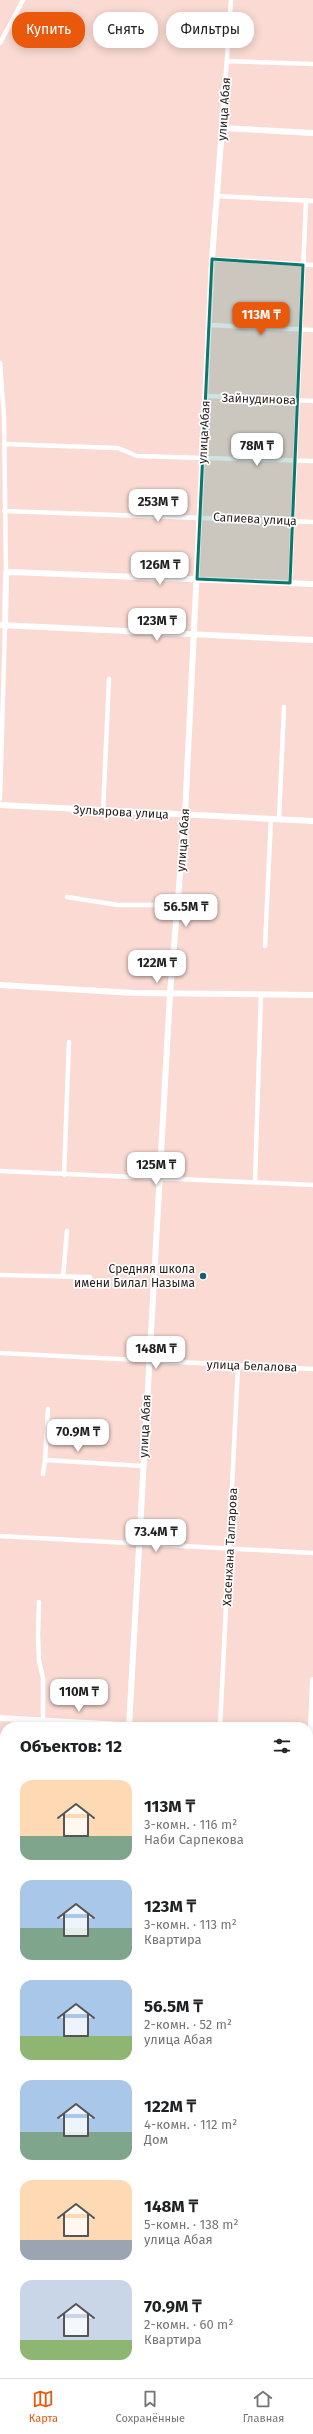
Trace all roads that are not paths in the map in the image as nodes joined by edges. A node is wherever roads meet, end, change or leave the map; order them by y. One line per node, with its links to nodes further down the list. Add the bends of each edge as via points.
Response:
1 (23, 0): 3 (street)
2 (231, 0): 4 (street, улица Абая)
3 (0, 43)
4 (227, 61): 5 (street); 6 (street, улица Абая)
5 (313, 64)
6 (222, 128): 7 (street); 8 (street, улица Абая)
7 (313, 132)
8 (217, 196): 9 (street); 11 (street, улица Абая)
9 (306, 200): 10 (street); 12 (street)
10 (313, 201)
11 (212, 259): 12 (street); 14 (street, улица Абая)
12 (303, 265): 13 (street); 15 (street)
13 (313, 265)
14 (209, 325): 15 (street); 18 (street, улица Абая)
15 (300, 330): 16 (street); 19 (street)
16 (313, 330)
17 (0, 363): 21 (street)
18 (206, 396): 19 (street, Зайнудинова); 23 (street, улица Абая)
19 (297, 400): 20 (street, Зайнудинова); 24 (street)
20 (313, 401)
21 (2, 426): 22 (street)
22 (4, 444): 23 (street, via 118,448 137,456); 26 (street)
23 (203, 456): 24 (street); 27 (street, улица Абая)
24 (295, 460): 25 (street); 28 (street)
25 (313, 461)
26 (4, 510): 27 (street, Сапиева улица); 30 (street)
27 (200, 516): 28 (street, Сапиева улица); 31 (street, улица Абая)
28 (293, 521): 29 (street, Сапиева улица); 32 (street)
29 (313, 522)
30 (6, 574): 31 (street); 34 (street)
31 (197, 579): 32 (street); 35 (street, улица Абая)
32 (290, 583): 33 (street)
33 (313, 584)
34 (2, 625): 35 (street); 39 (street)
35 (194, 636): 36 (street); 42 (street, улица Абая)
36 (313, 640)
37 (109, 679): 41 (street)
38 (284, 707): 44 (street)
39 (0, 799)
40 (0, 805): 41 (street, Зульярова улица)
41 (102, 811): 42 (street, Зульярова улица)
42 (185, 815): 43 (street, Зульярова улица); 47 (street, улица Абая)
43 (271, 818): 44 (street, Зульярова улица); 48 (street)
44 (279, 819): 45 (street, Зульярова улица)
45 (313, 821)
46 (67, 897): 47 (street, via 118,905)
47 (178, 905): 50 (street, улица Абая)
48 (265, 946)
49 (0, 985): 50 (street)
50 (170, 993): 51 (street); 56 (street, улица Абая)
51 (261, 995): 52 (street); 57 (street)
52 (313, 995)
53 (69, 1042): 55 (street)
54 (0, 1171): 55 (street)
55 (64, 1175): 56 (street)
56 (161, 1178): 57 (street); 64 (street, улица Абая)
57 (255, 1182): 58 (street)
58 (313, 1185)
59 (67, 1231): 61 (street)
60 (0, 1275): 61 (street)
61 (63, 1277): 62 (street)
62 (90, 1277)
63 (0, 1353): 64 (street, улица Белалова)
64 (149, 1362): 65 (street, улица Белалова); 69 (street, улица Абая)
65 (238, 1366): 66 (street, улица Белалова); 73 (street, Хасенхана Талгарова)
66 (313, 1369)
67 (48, 1409): 68 (street)
68 (46, 1460): 69 (street); 70 (street)
69 (143, 1466): 72 (street, улица Абая)
70 (43, 1474)
71 (0, 1536): 72 (street)
72 (140, 1544): 73 (street); 81 (street, улица Абая)
73 (231, 1549): 74 (street); 82 (street, Хасенхана Талгарова)
74 (313, 1553)
75 (39, 1602): 79 (street, via 39,1661 43,1678)
76 (313, 1680): 83 (street)
77 (0, 1718): 78 (street)
78 (35, 1720): 79 (street)
79 (42, 1720): 80 (street)
80 (71, 1722)
81 (129, 1722)
82 (220, 1722)
83 (311, 1722)

